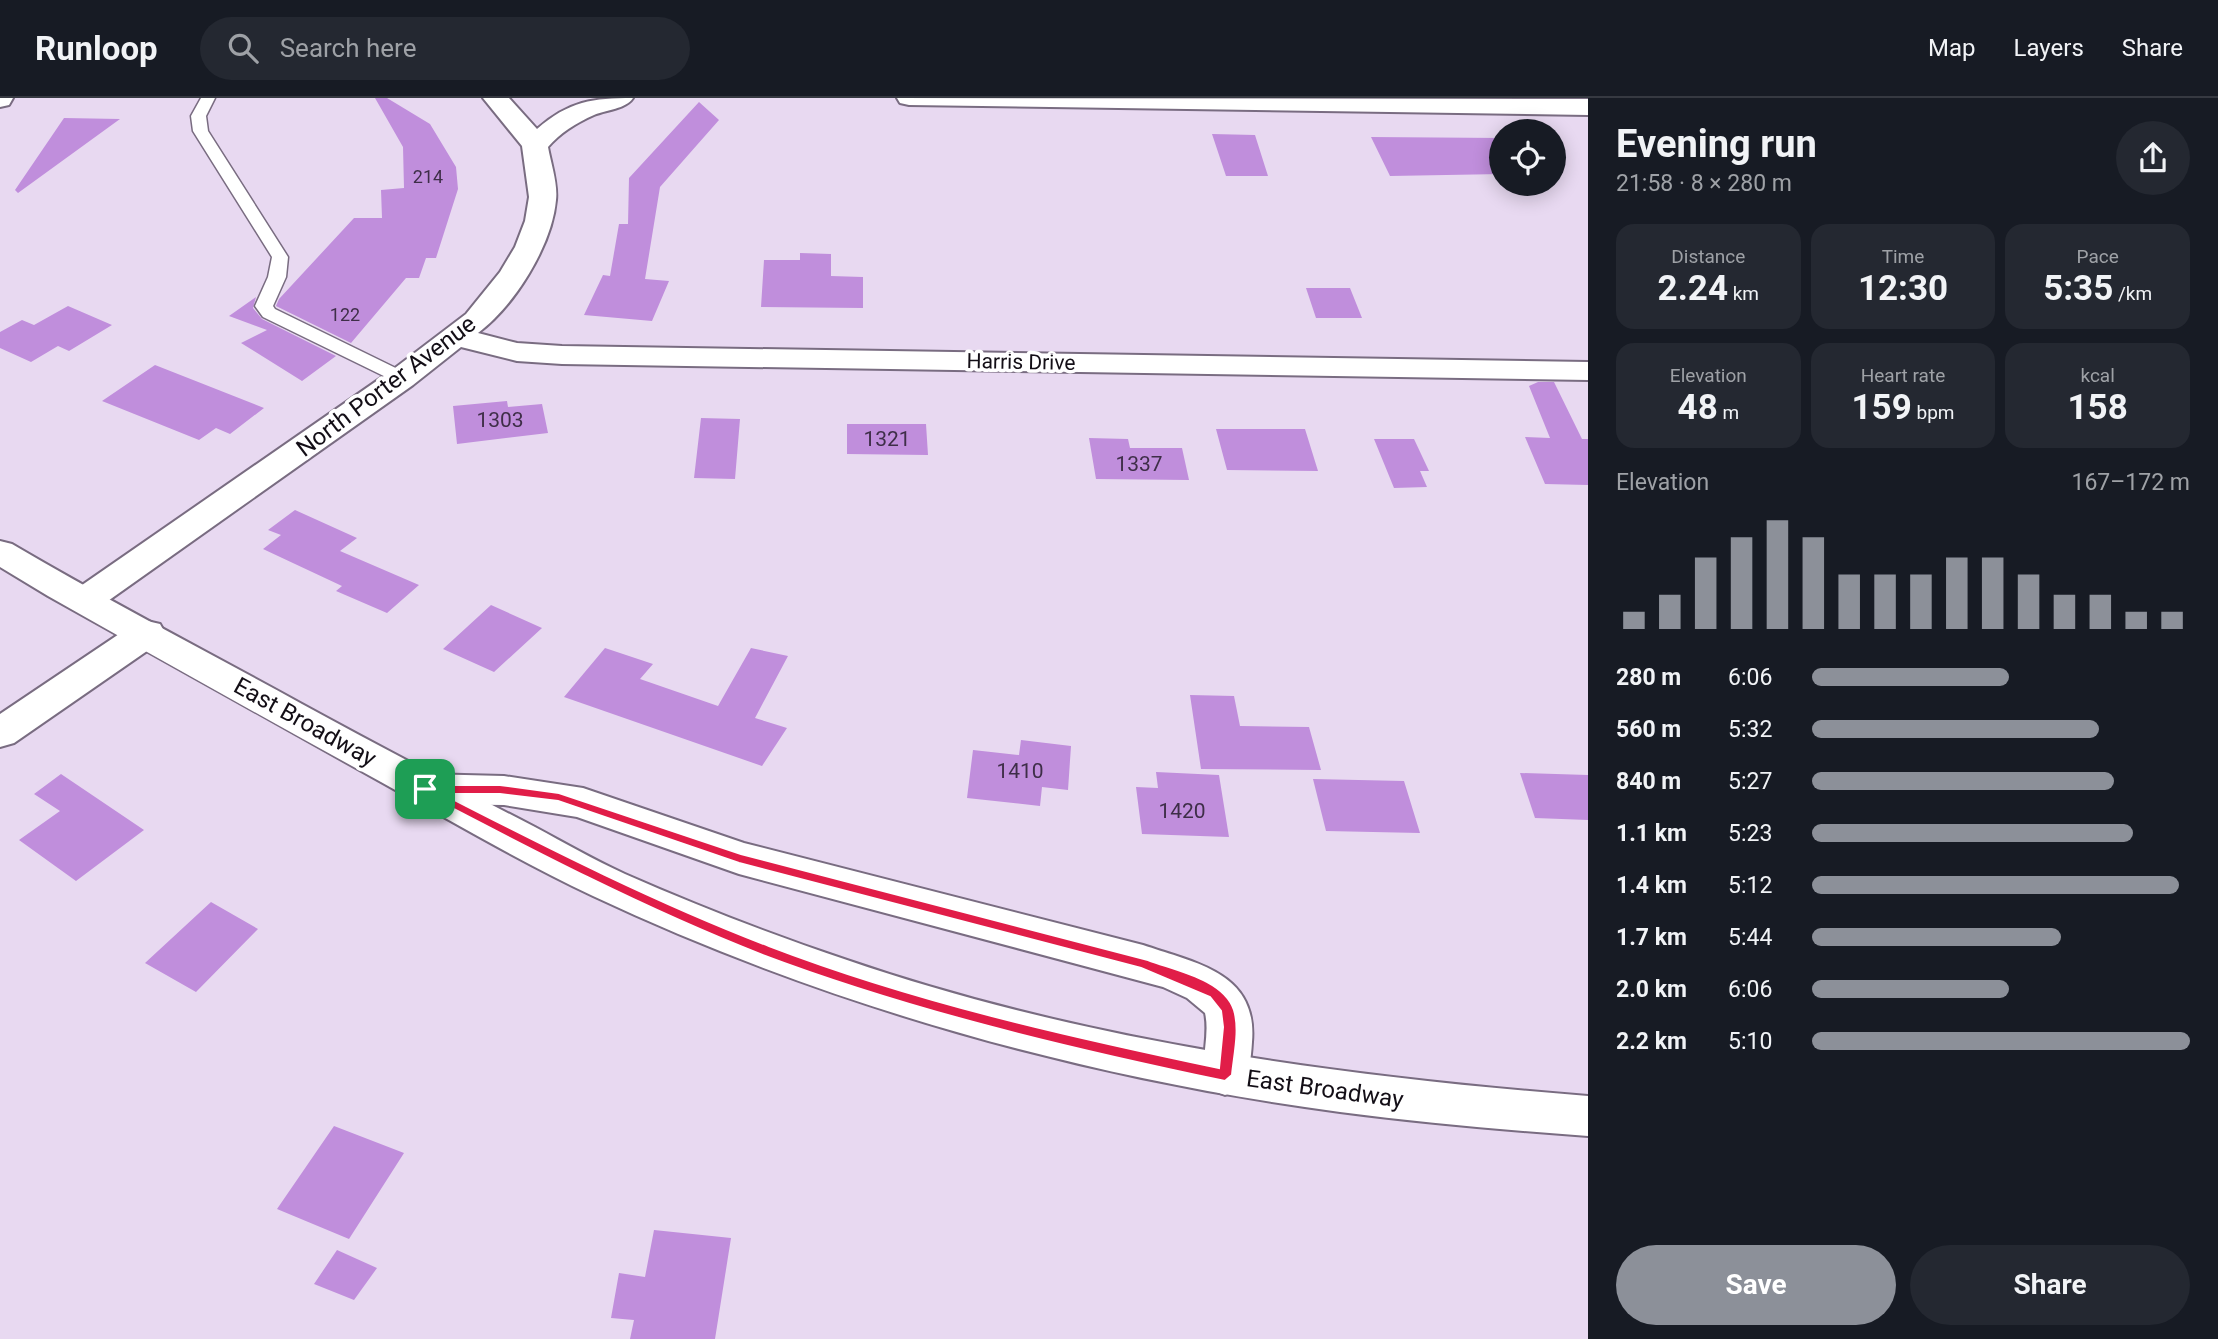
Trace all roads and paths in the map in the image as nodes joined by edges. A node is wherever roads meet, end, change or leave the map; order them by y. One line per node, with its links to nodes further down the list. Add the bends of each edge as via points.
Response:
1 (208, 98): 9 (lane, via 196,122 198,129 280,257 264,306 269,313)
2 (495, 98): 6 (street, North Porter Avenue)
3 (621, 98): 6 (street, via 575,114)
4 (909, 98): 5 (street)
5 (1588, 107)
6 (535, 146): 7 (street, North Porter Avenue, via 543,197 530,247 477,320)
7 (456, 337): 8 (street, Harris Drive, via 517,352 562,355); 9 (street, North Porter Avenue)
8 (1588, 371)
9 (402, 378): 11 (street, North Porter Avenue)
10 (0, 552): 11 (street, East Broadway)
11 (85, 600): 12 (street, East Broadway)
12 (146, 634): 13 (street); 14 (street, East Broadway)
13 (0, 733)
14 (425, 789): 15 (street, East Broadway, via 608,884 765,950 898,996 1077,1044); 15 (street, via 500,789 559,797 739,858 1143,963 1215,993 1227,1009)
15 (1225, 1075): 16 (street, East Broadway, via 1413,1102)
16 (1588, 1116)

